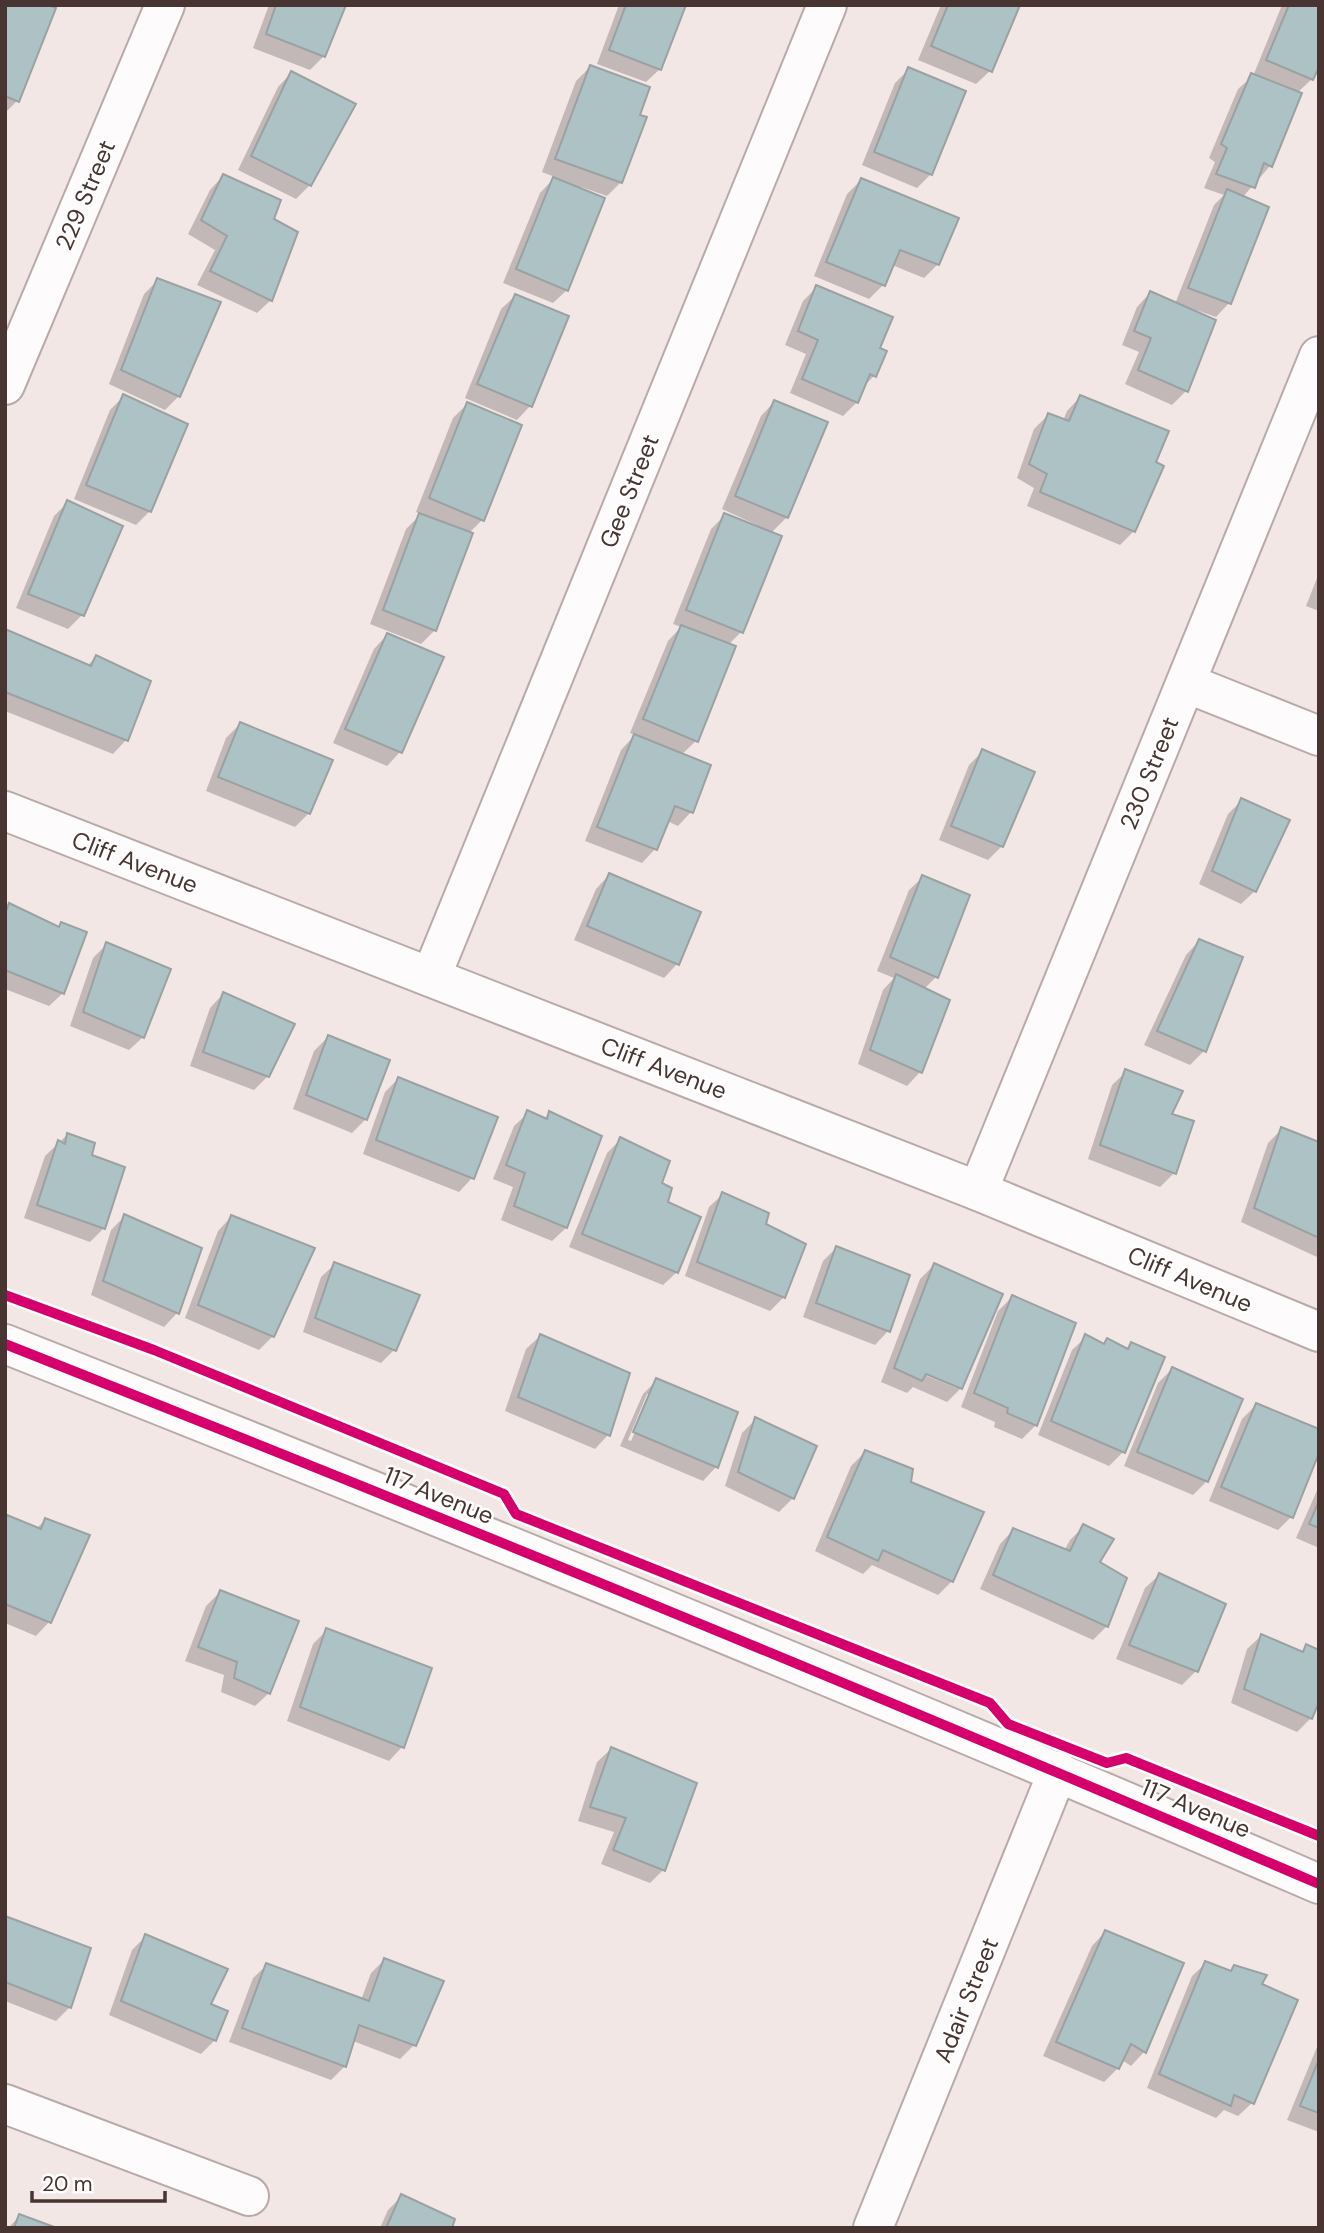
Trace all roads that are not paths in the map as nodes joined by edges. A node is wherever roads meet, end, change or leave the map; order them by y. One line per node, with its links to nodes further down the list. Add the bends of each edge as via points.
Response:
1 (165, 5): 4 (street, 229 Street)
2 (827, 5): 8 (street, Gee Street)
3 (1319, 356): 5 (street, 230 Street)
4 (5, 385)
5 (1186, 683): 6 (street); 9 (street, 230 Street)
6 (1319, 736)
7 (5, 811): 8 (street, Cliff Avenue)
8 (431, 977): 9 (street, Cliff Avenue)
9 (978, 1191): 10 (street, Cliff Avenue)
10 (1319, 1332)
11 (5, 1344): 12 (street, 117 Avenue)
12 (1058, 1771): 13 (street, 117 Avenue); 16 (street, Adair Street)
13 (1319, 1884)
14 (5, 2104): 15 (street)
15 (249, 2196)
16 (873, 2228)

